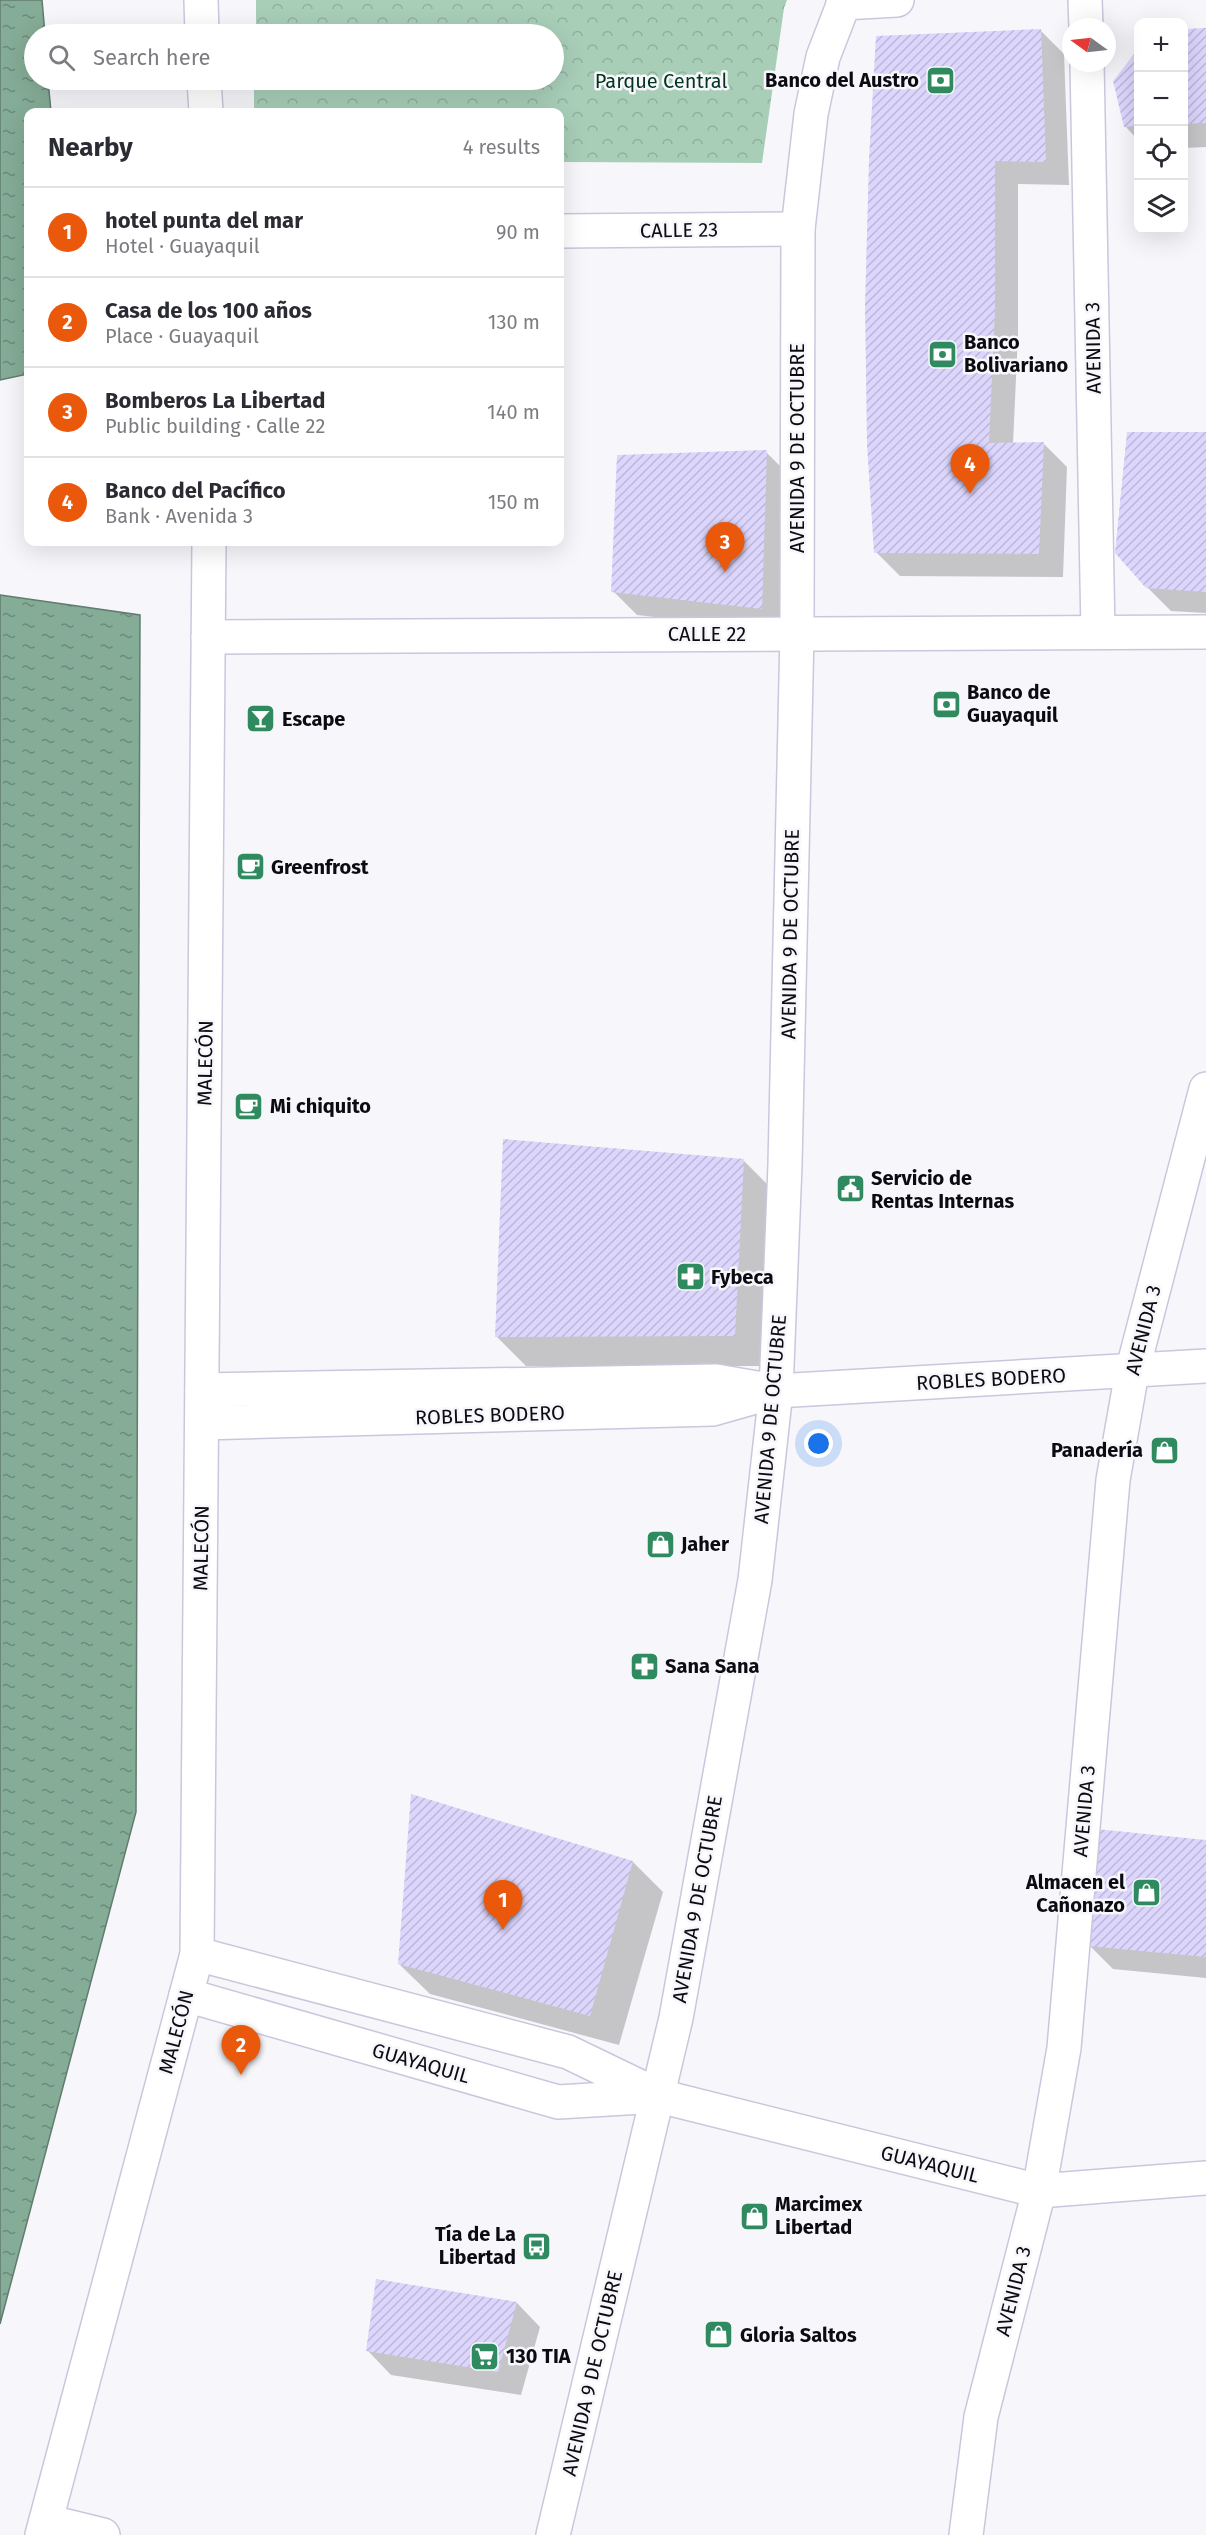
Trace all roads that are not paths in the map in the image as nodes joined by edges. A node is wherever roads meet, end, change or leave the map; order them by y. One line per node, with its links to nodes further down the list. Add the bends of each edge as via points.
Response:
1 (201, 0): 6 (street)
2 (897, 0): 4 (street)
3 (1085, 0): 5 (street)
4 (844, 2): 10 (street, AVENIDA 9 DE OCTUBRE, via 821,68 811,114)
5 (1086, 18)
6 (202, 24)
7 (1087, 72): 13 (street, AVENIDA 3)
8 (205, 90): 9 (street)
9 (206, 108)
10 (798, 229): 11 (street, CALLE 23); 15 (street, AVENIDA 9 DE OCTUBRE)
11 (564, 231)
12 (209, 546): 16 (street, MALECÓN)
13 (1098, 632): 14 (street, CALLE 22); 15 (street, CALLE 22)
14 (1206, 632)
15 (797, 634): 16 (street, CALLE 22); 21 (street, AVENIDA 9 DE OCTUBRE)
16 (208, 637): 20 (street, MALECÓN)
17 (1206, 1089): 19 (street, AVENIDA 3)
18 (1206, 1366): 19 (street, ROBLES BODERO)
19 (1132, 1372): 21 (street, ROBLES BODERO); 27 (street, AVENIDA 3, via 1113,1480 1064,2048)
20 (202, 1390): 21 (street, ROBLES BODERO, via 716,1381); 22 (street, MALECÓN)
21 (776, 1391): 22 (street, ROBLES BODERO, via 713,1409); 25 (street, AVENIDA 9 DE OCTUBRE, via 755,1580 676,2018)
22 (202, 1423): 23 (street, MALECÓN)
23 (197, 1954): 24 (street, MALECÓN); 25 (street, GUAYAQUIL, via 568,2052)
24 (186, 1995): 25 (street, GUAYAQUIL, via 558,2102); 28 (street, MALECÓN)
25 (658, 2096): 27 (street, GUAYAQUIL); 30 (street, AVENIDA 9 DE OCTUBRE)
26 (1206, 2178): 27 (street, GUAYAQUIL)
27 (1039, 2191): 31 (street, AVENIDA 3, via 981,2417)
28 (44, 2528): 29 (street)
29 (103, 2535)
30 (553, 2535)
31 (966, 2535)

